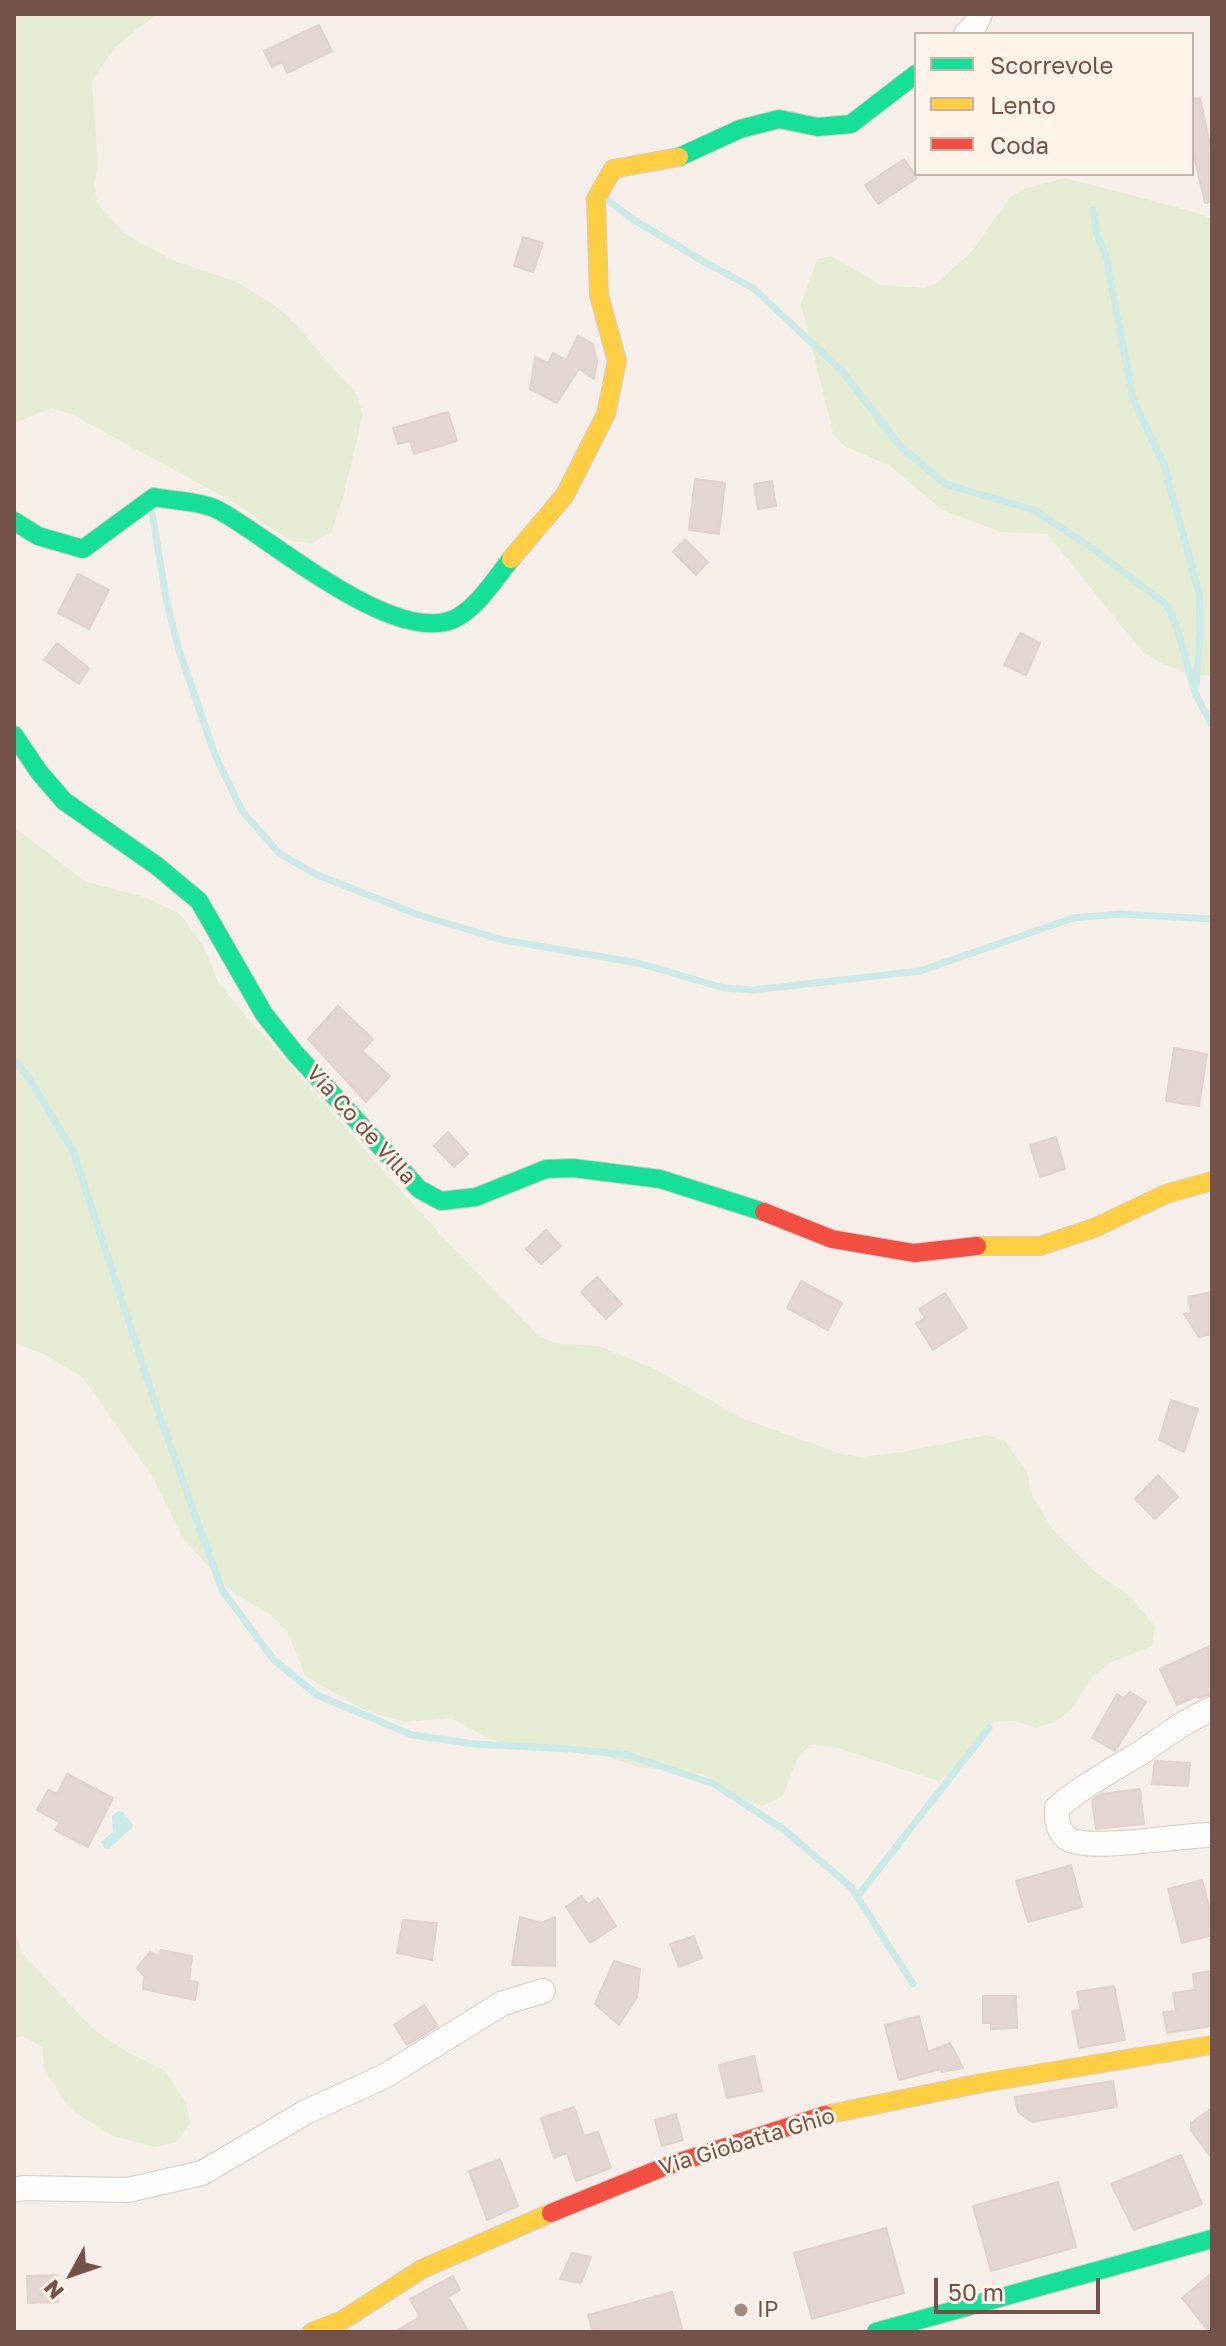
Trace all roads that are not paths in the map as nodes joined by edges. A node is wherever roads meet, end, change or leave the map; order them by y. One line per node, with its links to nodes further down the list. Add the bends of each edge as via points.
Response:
1 (980, 14): 2 (street)
2 (968, 32)
3 (914, 75): 4 (street, via 818,127 779,119 740,129 680,157 613,169 596,199 599,295 617,361 606,414 565,495 470,608 454,619 435,624 398,617 322,580 217,509 154,497 83,549 38,536)
4 (14, 521)
5 (14, 735): 6 (street, Via Co de Villa, via 64,801 199,901 264,1014 295,1053 419,1189 441,1201 476,1197 546,1169 573,1168 660,1179 832,1239 914,1253 1040,1246 1166,1194)
6 (1212, 1181)
7 (1212, 1709): 8 (street, via 1080,1788 1057,1808 1056,1817 1068,1839 1094,1845)
8 (1212, 1835)
9 (543, 1991): 11 (street, via 503,2003 385,2076 306,2112 202,2173 128,2190)
10 (1212, 2045): 13 (street, Via Giobatta Ghio, via 982,2083 803,2122 664,2167 553,2212 422,2269 343,2320)
11 (14, 2190)
12 (1212, 2239): 14 (street)
13 (312, 2332)
14 (876, 2332)

